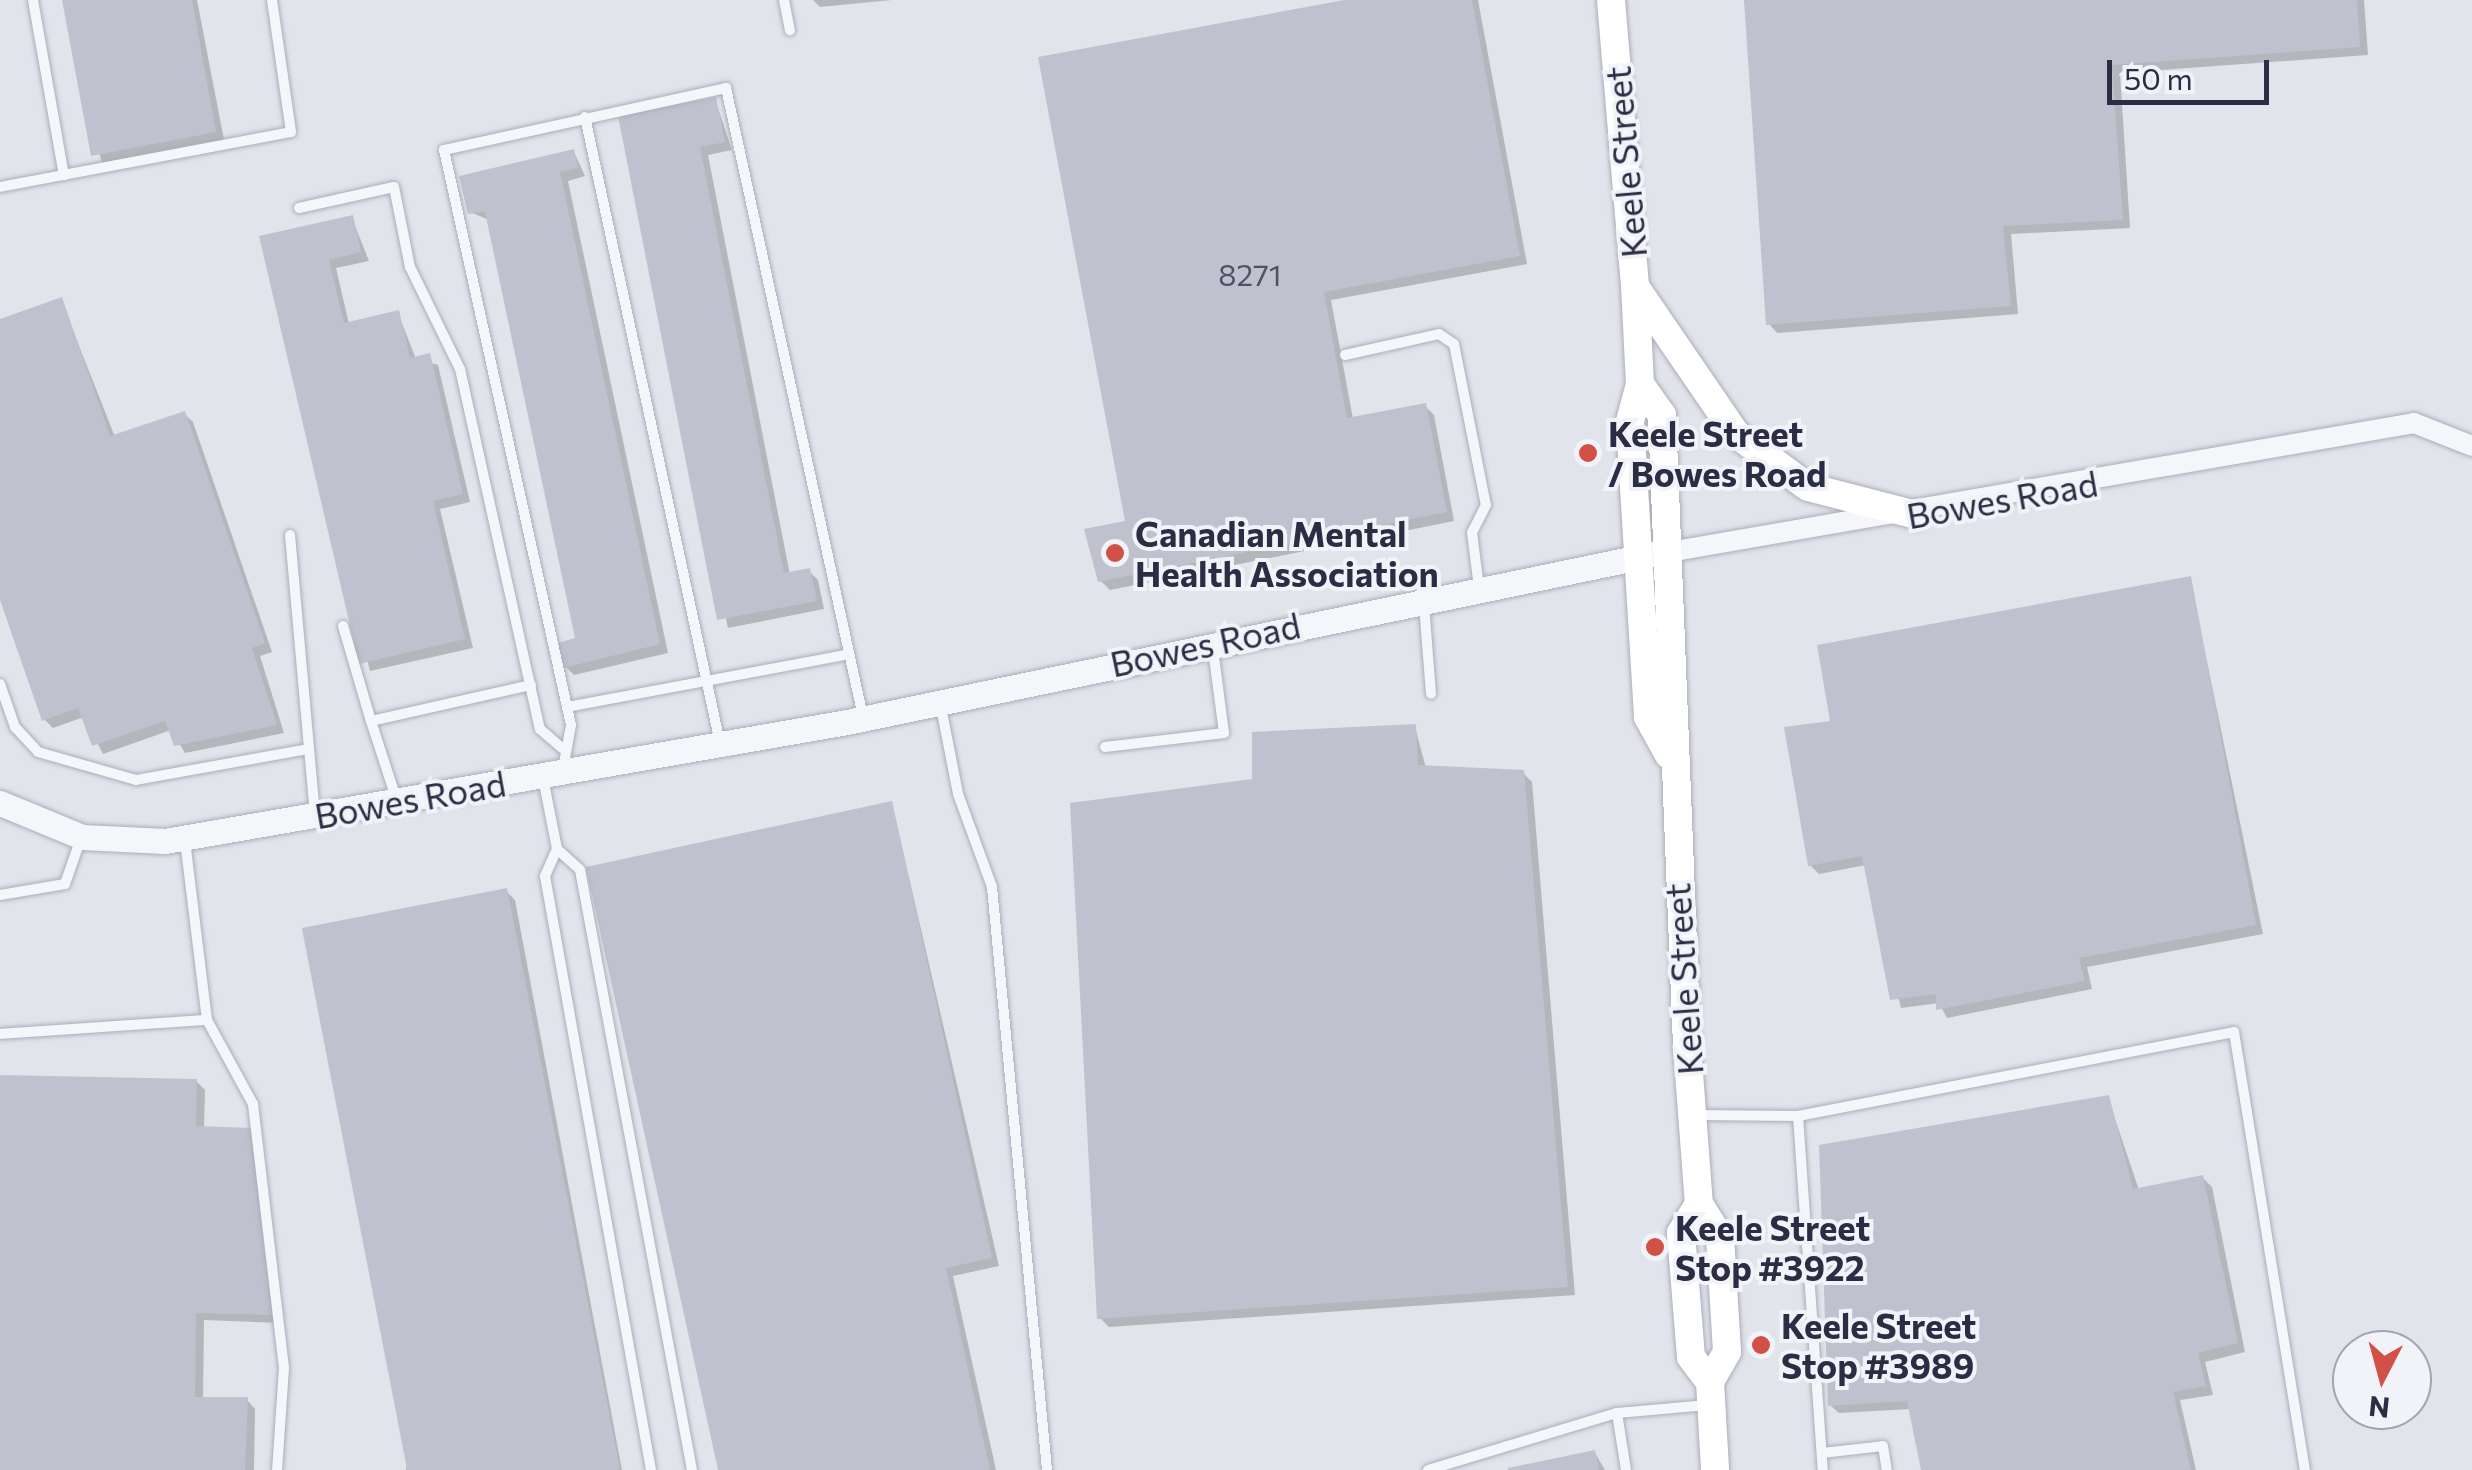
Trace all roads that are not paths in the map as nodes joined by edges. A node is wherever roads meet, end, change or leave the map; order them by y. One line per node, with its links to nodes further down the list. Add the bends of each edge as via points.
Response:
1 (34, 0): 7 (lane)
2 (272, 0): 7 (lane, via 292,132)
3 (784, 0): 5 (lane)
4 (1611, 0): 10 (main road, Keele Street)
5 (790, 30)
6 (585, 117): 22 (lane, via 726,88); 23 (lane); 28 (lane, via 444,150)
7 (64, 175): 8 (lane)
8 (0, 187)
9 (298, 208): 25 (lane, via 394,187 410,267 460,369)
10 (1635, 286): 12 (main road, Keele Street); 14 (main road, via 1736,434 1808,487)
11 (1345, 354): 18 (lane, via 1439,334 1454,344 1486,505 1472,532)
12 (1640, 384): 16 (main road, Keele Street, via 1662,414); 17 (main road, Keele Street, via 1630,422)
13 (2472, 446): 14 (street, Bowes Road, via 2414,423)
14 (1916, 516): 16 (street, Bowes Road)
15 (290, 534): 33 (lane)
16 (1669, 552): 17 (street, Bowes Road); 34 (main road, Keele Street, via 1680,714)
17 (1638, 556): 18 (street, Bowes Road); 34 (main road, Keele Street, via 1648,717)
18 (1479, 588): 19 (street, Bowes Road)
19 (1423, 598): 21 (street, Bowes Road); 26 (lane)
20 (342, 626): 30 (lane)
21 (1212, 643): 27 (street, Bowes Road); 32 (lane, via 1224,733)
22 (846, 654): 23 (lane); 29 (lane)
23 (703, 682): 28 (lane); 31 (lane)
24 (0, 684): 33 (lane, via 15,727 38,752 136,780)
25 (531, 685): 30 (lane); 35 (lane)
26 (1431, 694)
27 (940, 702): 29 (street, Bowes Road); 54 (lane, via 958,794 992,887)
28 (566, 708): 35 (lane)
29 (863, 718): 31 (street, Bowes Road)
30 (372, 721): 36 (lane)
31 (720, 744): 35 (street, Bowes Road)
32 (1106, 747)
33 (308, 750): 38 (lane)
34 (1669, 755): 45 (main road, Keele Street)
35 (556, 765): 36 (street, Bowes Road); 41 (lane)
36 (396, 801): 38 (street, Bowes Road)
37 (3, 811): 39 (street, Bowes Road)
38 (316, 815): 40 (street, Bowes Road)
39 (82, 838): 40 (street, Bowes Road); 42 (lane, via 66,884)
40 (184, 838): 43 (lane)
41 (557, 849): 52 (lane, via 545,876); 53 (lane, via 580,870)
42 (0, 895)
43 (207, 1020): 44 (lane); 51 (lane, via 253,1104 284,1368)
44 (0, 1034)
45 (1692, 1114): 46 (lane); 47 (main road, Keele Street)
46 (1798, 1116): 50 (lane); 60 (lane, via 2234,1032)
47 (1699, 1204): 48 (main road, Keele Street, via 1720,1237 1727,1352); 48 (main road, Keele Street, via 1680,1232 1691,1357)
48 (1711, 1393): 49 (lane); 57 (main road, Keele Street)
49 (1617, 1414): 55 (lane); 56 (lane)
50 (1822, 1453): 58 (lane); 59 (lane, via 1883,1446)
51 (277, 1470)
52 (651, 1470)
53 (692, 1470)
54 (1047, 1470)
55 (1428, 1470)
56 (1626, 1470)
57 (1715, 1470)
58 (1823, 1470)
59 (1888, 1470)
60 (2305, 1470)

